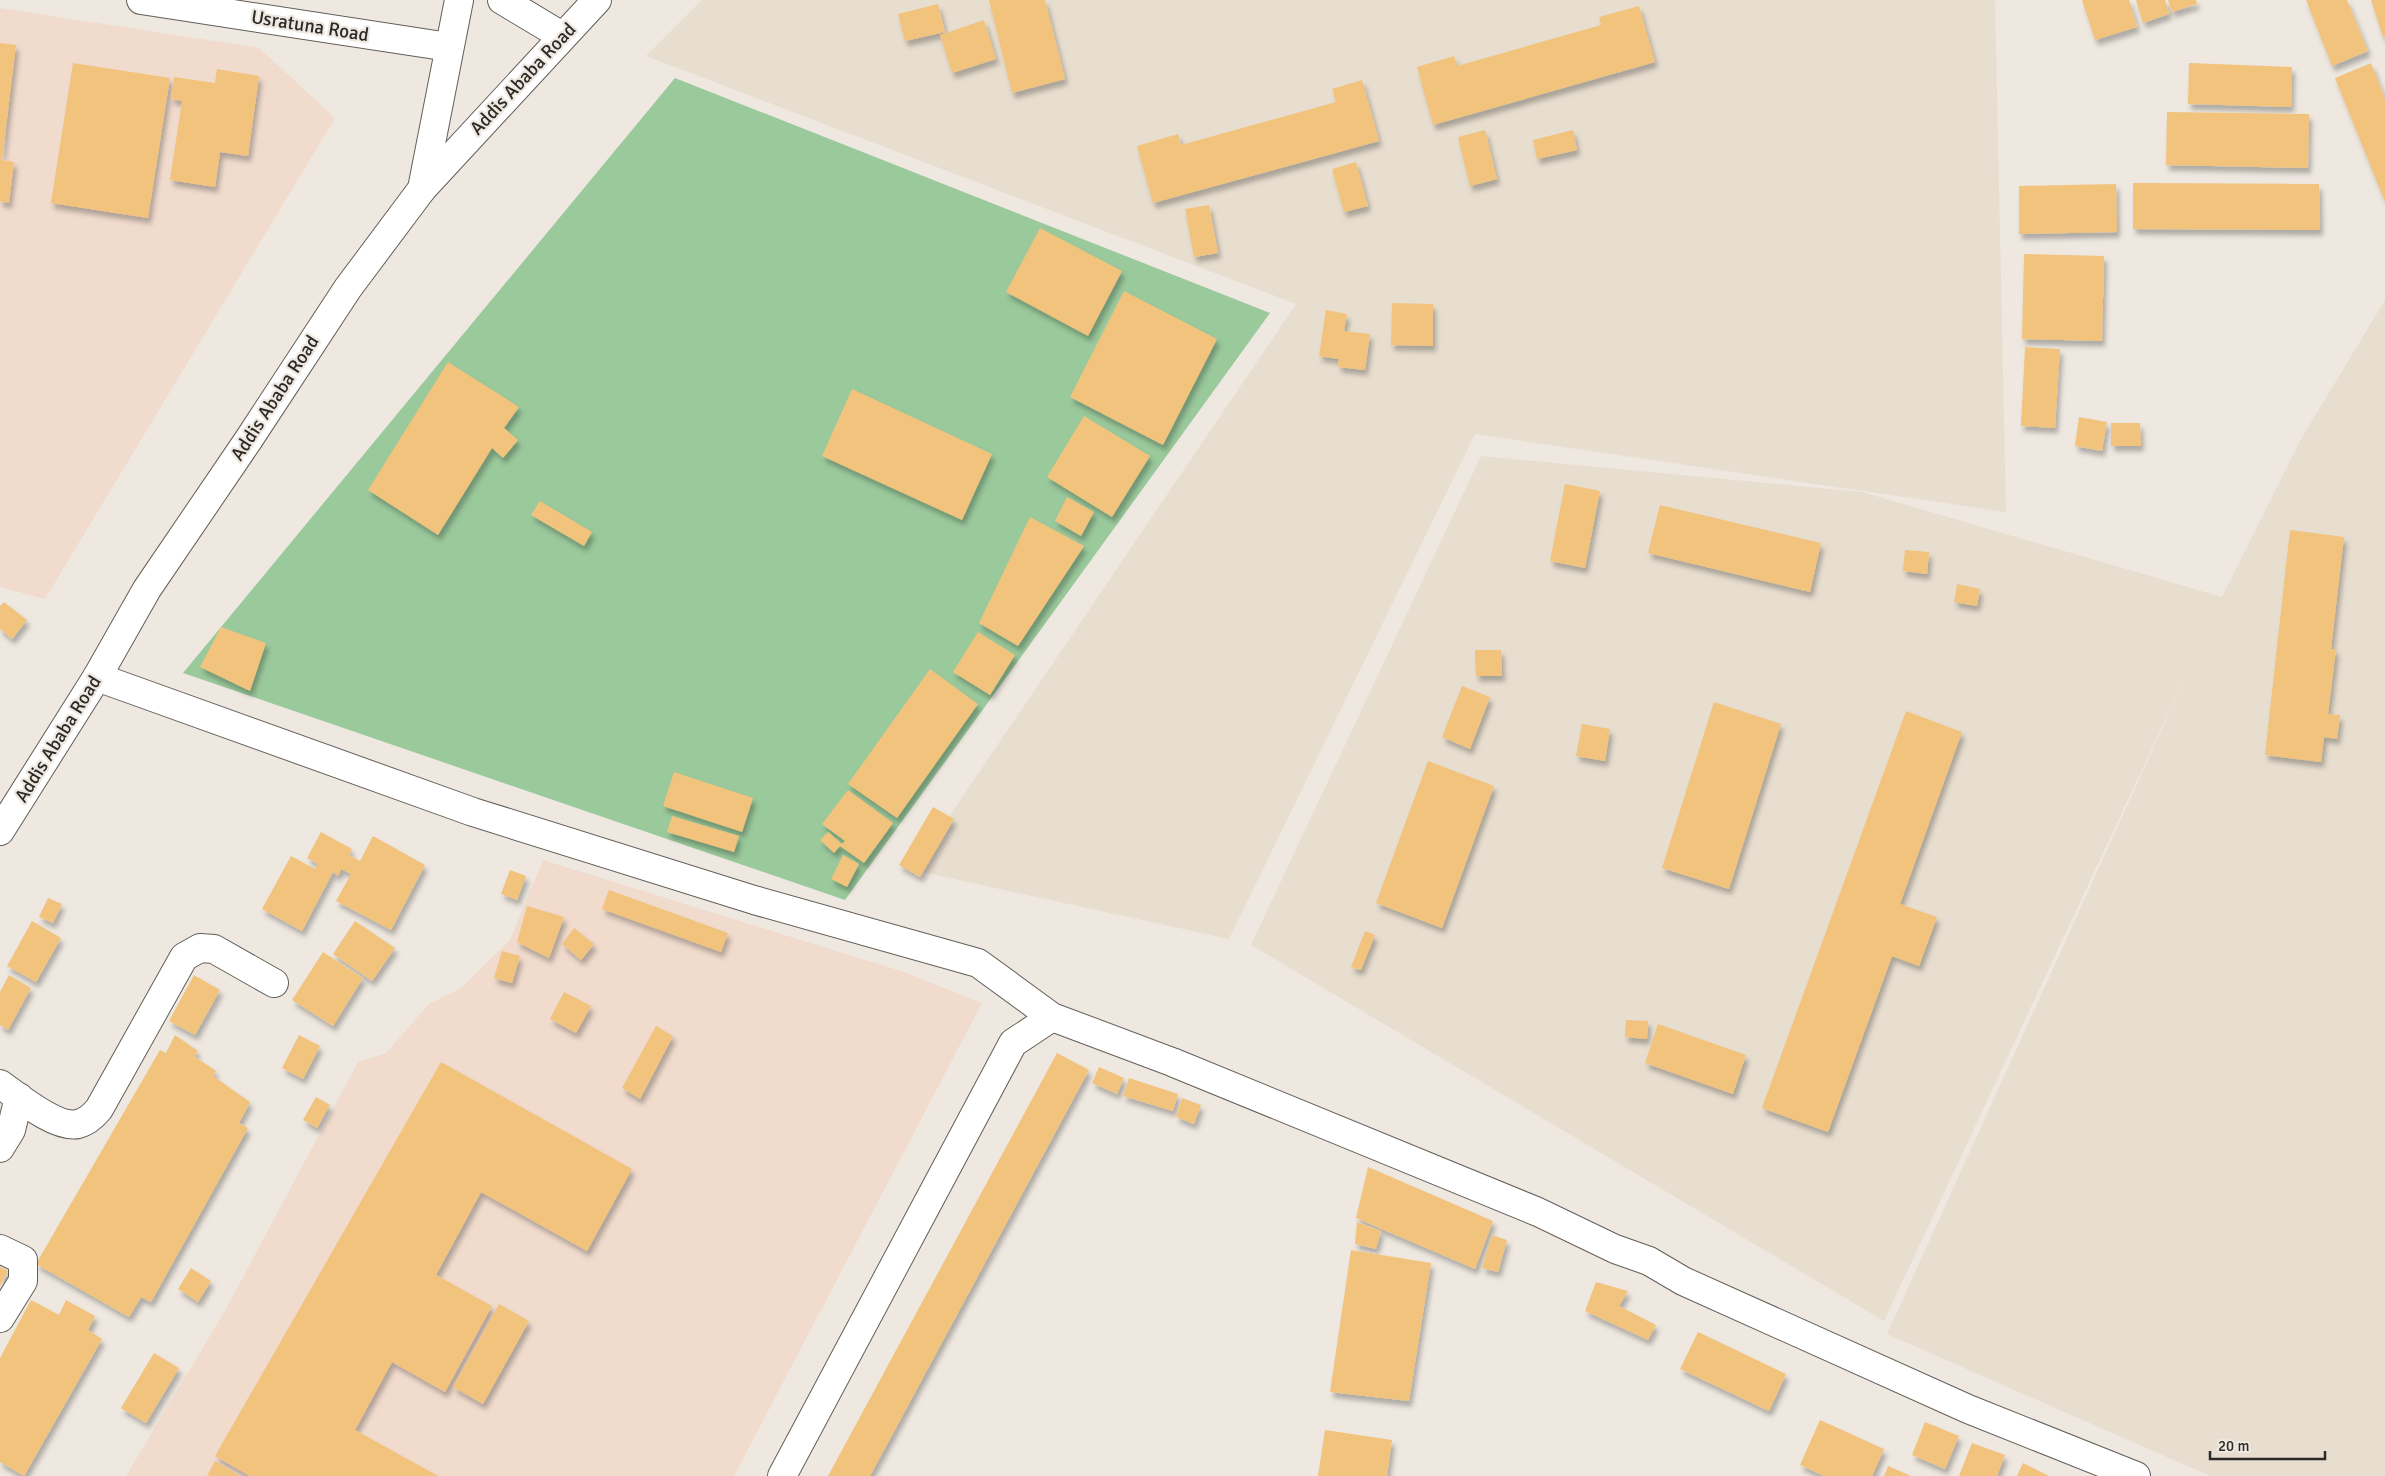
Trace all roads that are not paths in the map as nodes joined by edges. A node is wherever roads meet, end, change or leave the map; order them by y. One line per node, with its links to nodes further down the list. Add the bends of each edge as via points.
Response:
1 (141, 0): 6 (street, Usratuna Road)
2 (459, 0): 6 (street)
3 (502, 0): 5 (street)
4 (598, 0): 5 (street, Addis Ababa Road)
5 (562, 36): 7 (street, Addis Ababa Road)
6 (448, 47): 7 (street)
7 (422, 189): 8 (street, Addis Ababa Road, via 320,328 147,589)
8 (97, 676): 9 (street, Addis Ababa Road); 11 (street, via 473,812 754,900 978,963)
9 (0, 831)
10 (274, 983): 12 (street, via 214,949 200,948 184,956 100,1109 91,1118 77,1124 58,1122)
11 (1052, 1017): 16 (street, via 1013,1043); 17 (street, via 1172,1062 1538,1212 1615,1249 1649,1260 1683,1281 1968,1409)
12 (10, 1091): 13 (street, via 11,1130)
13 (0, 1148)
14 (0, 1249): 15 (street, via 23,1260 24,1267 24,1281)
15 (0, 1318)
16 (782, 1476)
17 (2136, 1476)

